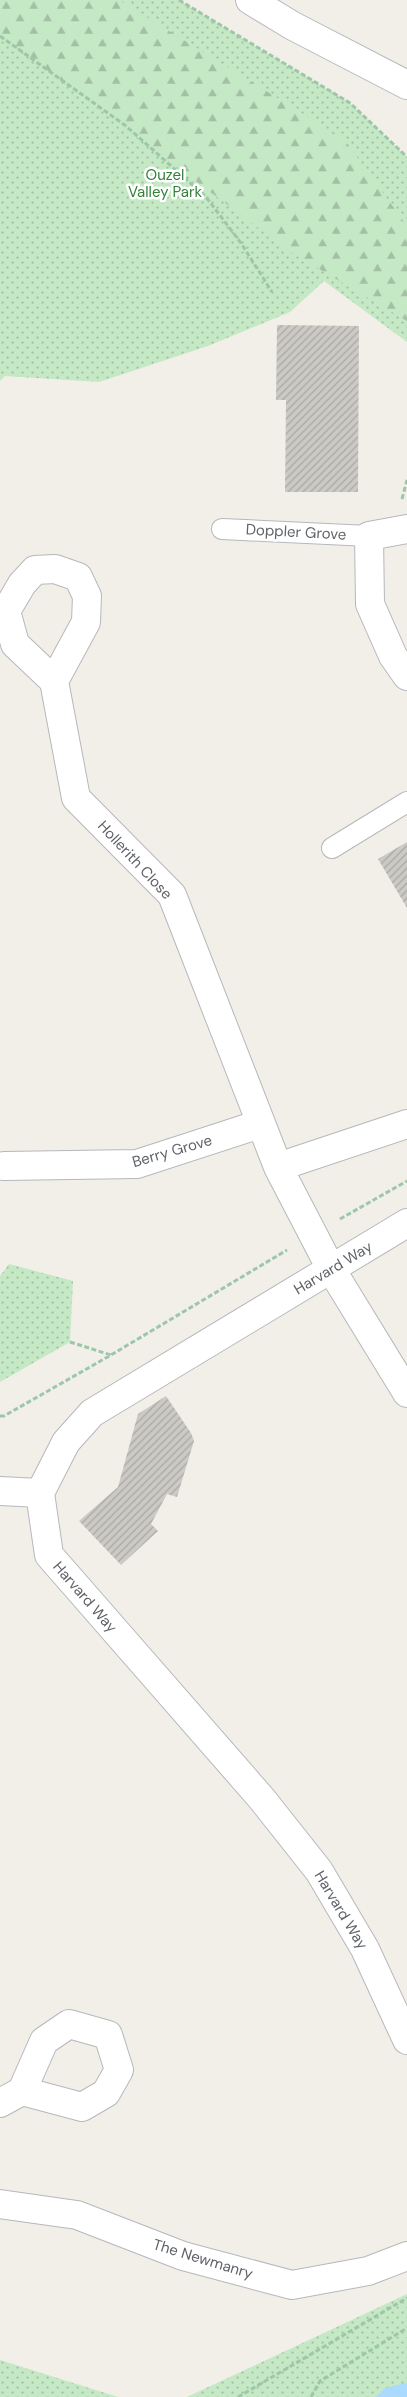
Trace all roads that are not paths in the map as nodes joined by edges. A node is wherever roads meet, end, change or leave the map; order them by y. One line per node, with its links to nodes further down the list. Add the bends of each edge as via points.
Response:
1 (250, 0): 2 (street)
2 (407, 85)
3 (222, 529): 5 (lane, Doppler Grove)
4 (407, 529): 5 (street, Doppler Grove)
5 (369, 536): 6 (street, via 370,604)
6 (407, 676)
7 (54, 681): 10 (street, Hollerith Close, via 76,798 172,895)
8 (407, 802): 9 (lane)
9 (332, 848)
10 (260, 1124): 12 (street, Berry Grove, via 137,1164); 13 (street)
11 (407, 1124): 13 (street)
12 (4, 1166)
13 (278, 1167): 15 (street)
14 (407, 1224): 15 (street, Harvard Way)
15 (331, 1269): 16 (street); 18 (street, Harvard Way, via 92,1413 66,1442)
16 (407, 1393)
17 (0, 1491): 18 (street)
18 (40, 1493): 19 (street, Harvard Way, via 49,1555 262,1799 319,1871 365,1949)
19 (407, 2040)
20 (0, 2204): 21 (street, The Newmanry, via 77,2215 183,2256 292,2285 368,2271)
21 (407, 2256)

